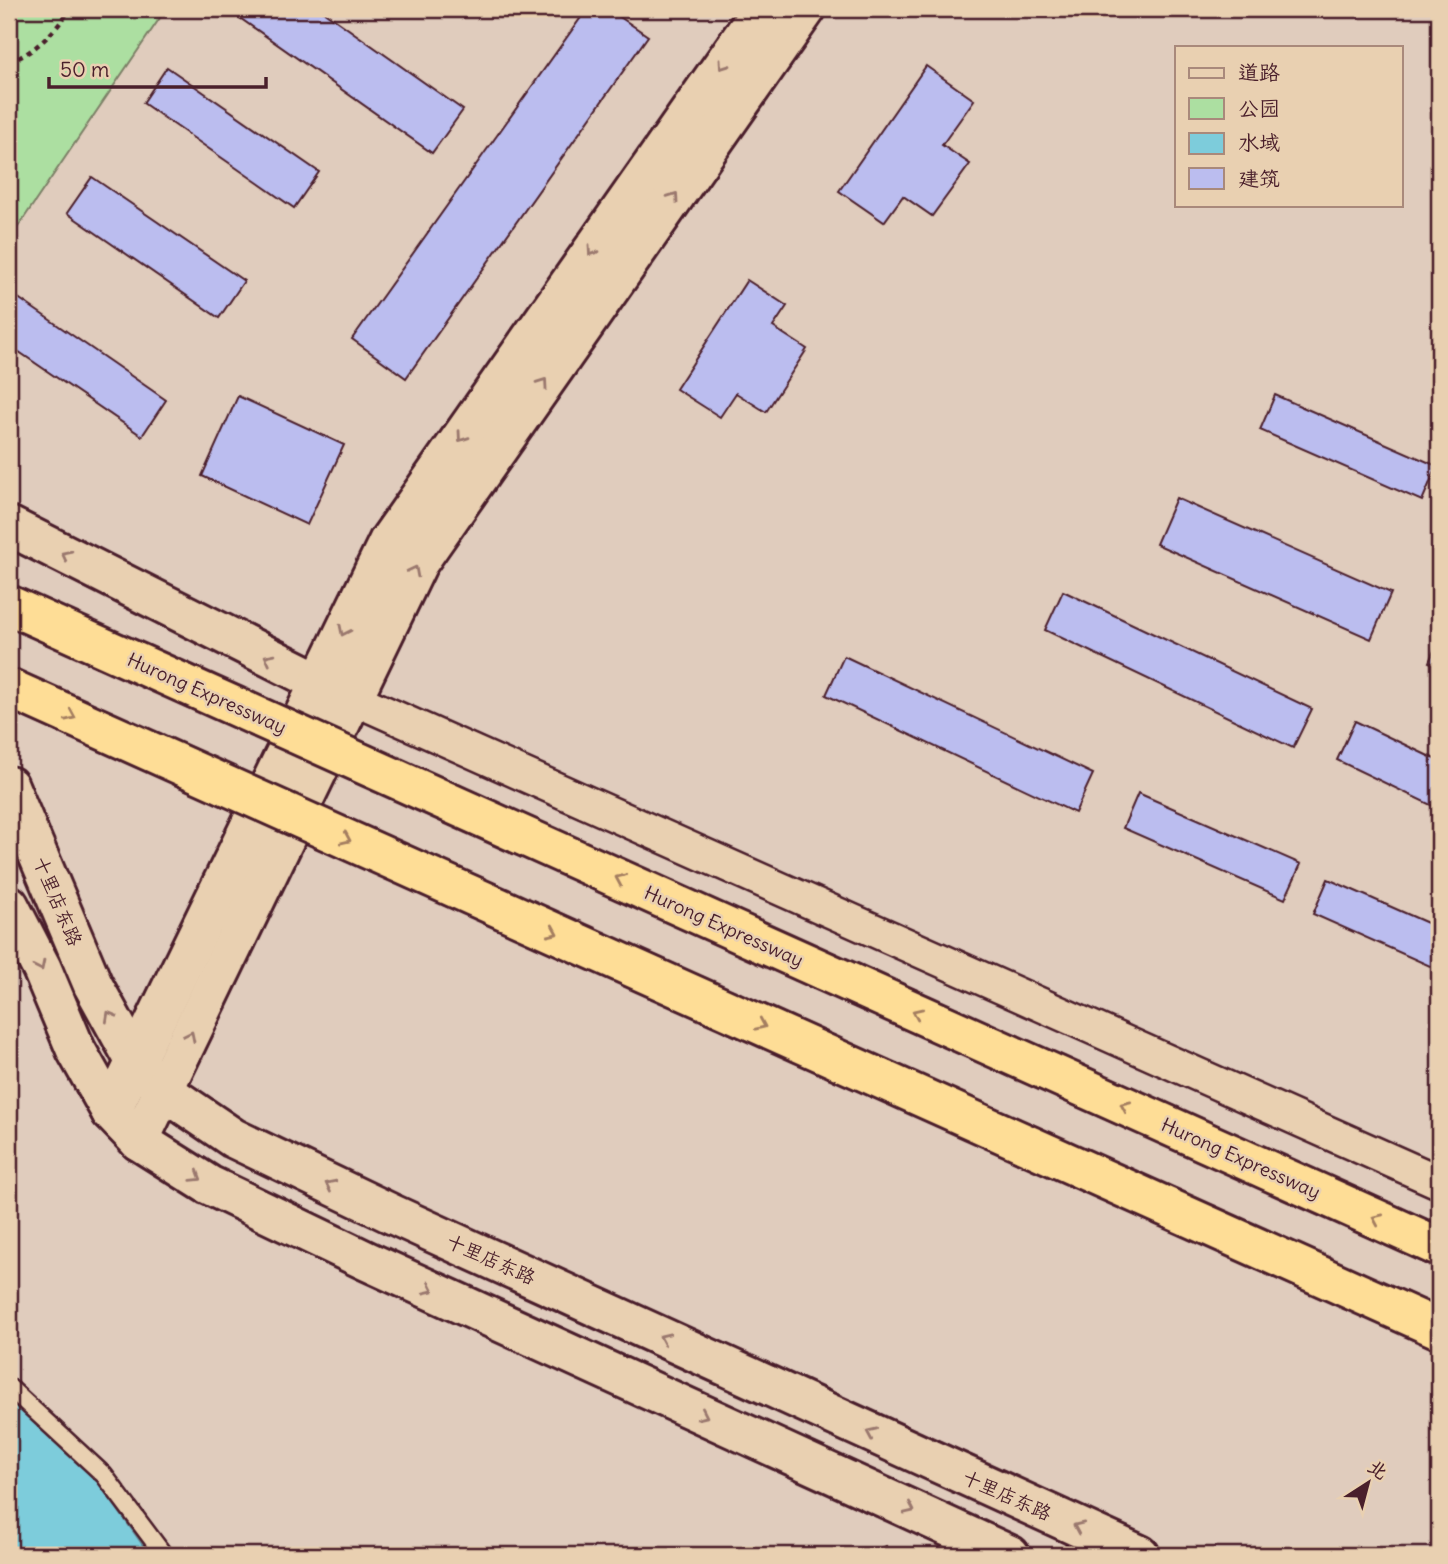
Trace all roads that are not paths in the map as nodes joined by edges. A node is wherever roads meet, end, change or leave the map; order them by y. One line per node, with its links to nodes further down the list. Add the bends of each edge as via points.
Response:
1 (762, 9): 5 (street, one-way to 5, via 388,542)
2 (806, 9): 7 (street, one-way to 2, via 418,563)
3 (9, 526): 5 (street, one-way to 3)
4 (9, 605): 15 (highway, Hurong Expressway, one-way to 4, bridge)
5 (318, 683): 7 (street); 10 (street)
6 (9, 688): 16 (highway, one-way to 16, bridge)
7 (352, 698): 11 (street, one-way to 7); 14 (street)
8 (9, 786): 10 (street, 十里店东路, one-way to 8, via 93,985)
9 (9, 905): 12 (street, one-way to 12, via 76,1050)
10 (135, 1061): 11 (street, 十里店东路); 12 (street)
11 (164, 1091): 13 (street); 20 (street, 十里店东路, one-way to 11, via 392,1214 233,1138)
12 (111, 1112): 13 (street)
13 (139, 1141): 19 (street, one-way to 19, via 209,1185 367,1261)
14 (1439, 1182)
15 (1439, 1247)
16 (1439, 1329)
17 (9, 1387): 18 (lane, via 104,1475)
18 (164, 1555)
19 (1010, 1555)
20 (1140, 1555)

